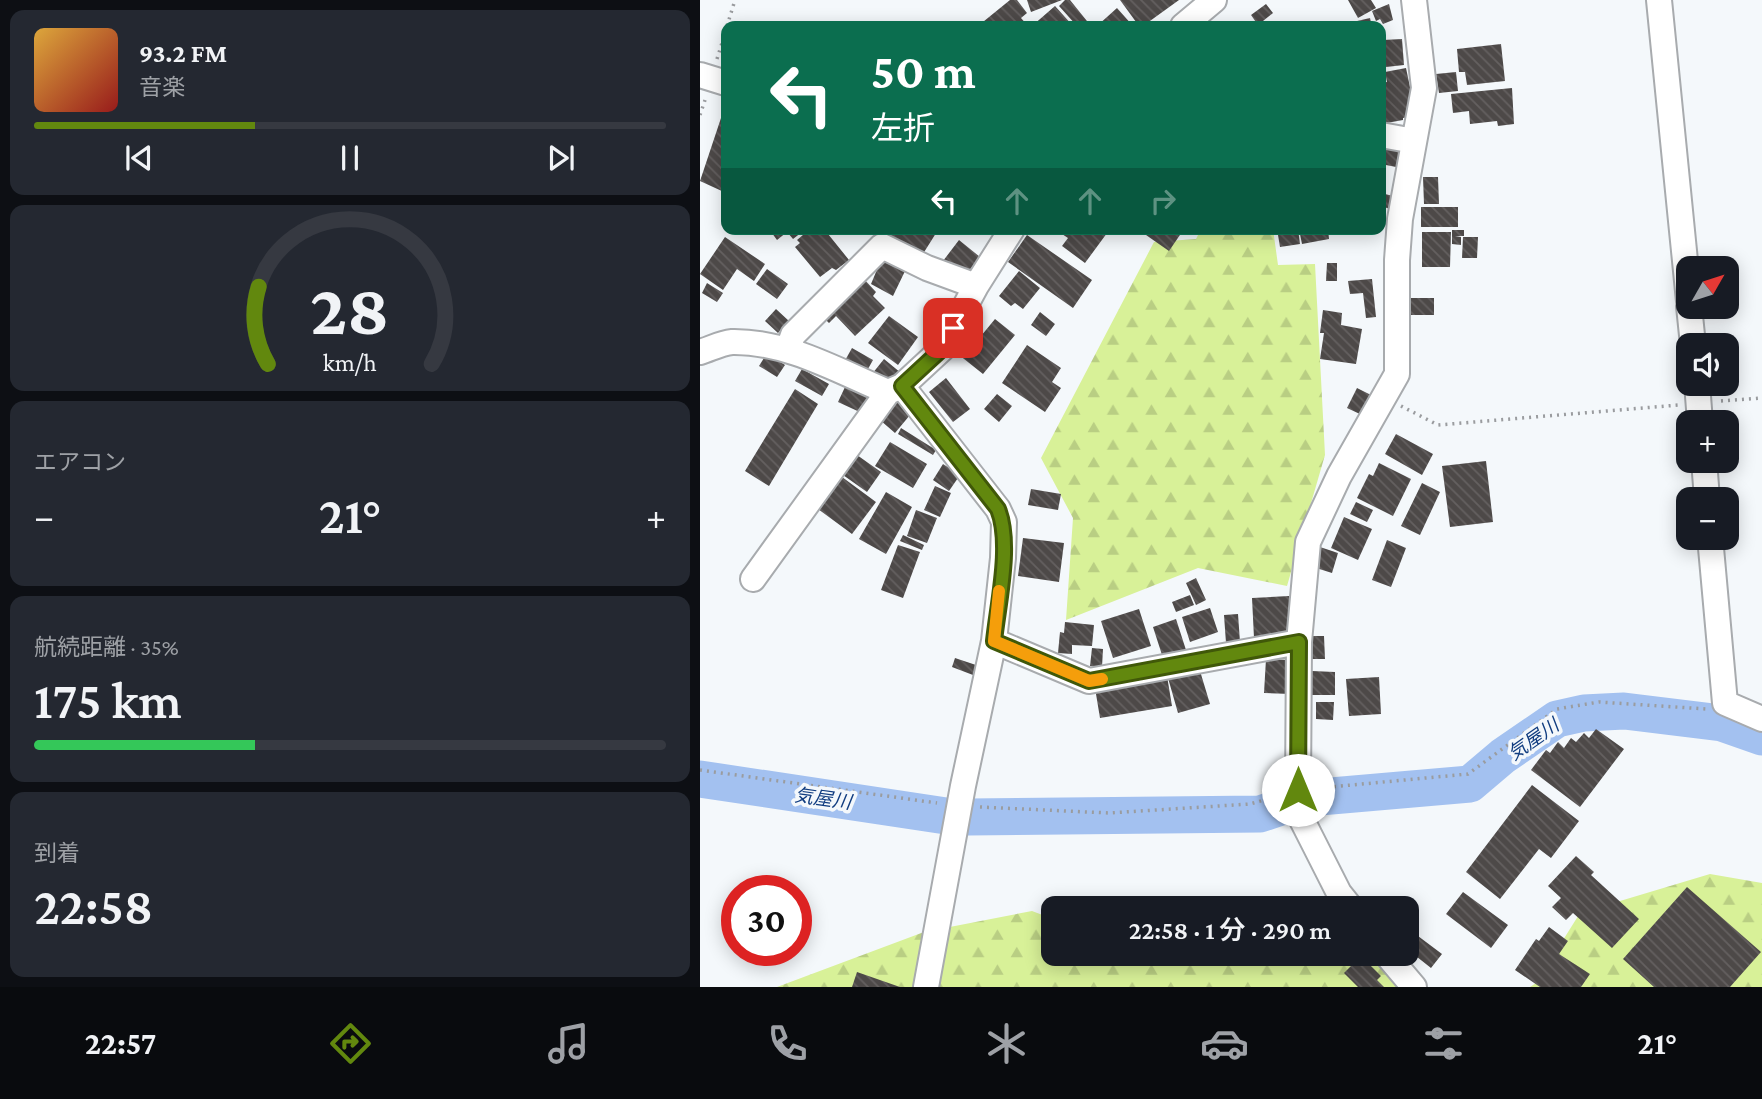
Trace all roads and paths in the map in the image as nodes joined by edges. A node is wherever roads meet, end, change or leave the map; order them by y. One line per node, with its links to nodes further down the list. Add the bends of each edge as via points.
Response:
1 (735, 0): 5 (path)
2 (1214, 0): 6 (street)
3 (1414, 0): 10 (street, via 1424,89)
4 (1659, 0): 12 (street)
5 (729, 21)
6 (1190, 21)
7 (700, 75): 8 (street)
8 (721, 81)
9 (1386, 136): 10 (street)
10 (1414, 141): 17 (street, via 1397,260 1397,374)
11 (1006, 235): 13 (street)
12 (1684, 256)
13 (976, 286): 14 (street, via 882,246 793,335); 16 (street, via 942,349)
14 (788, 349): 15 (street, via 729,342); 16 (street)
15 (700, 352)
16 (895, 389): 21 (street); 22 (street, via 998,509 1004,522)
17 (1384, 397): 19 (path, via 1438,425); 23 (street, via 1308,542)
18 (1762, 398): 19 (path)
19 (1699, 403)
20 (1711, 550): 24 (street)
21 (753, 579)
22 (994, 641): 23 (street, via 1089,681); 28 (street)
23 (1299, 642): 27 (street)
24 (1725, 703): 25 (street); 27 (path, via 1707,709 1598,702 1557,709 1468,774)
25 (1762, 719)
26 (700, 770): 28 (path)
27 (1298, 790): 28 (path, via 1250,804 1109,813); 29 (street, via 1302,820)
28 (959, 806): 31 (street)
29 (1341, 896)
30 (1397, 966): 32 (street)
31 (926, 987)
32 (1414, 987)

